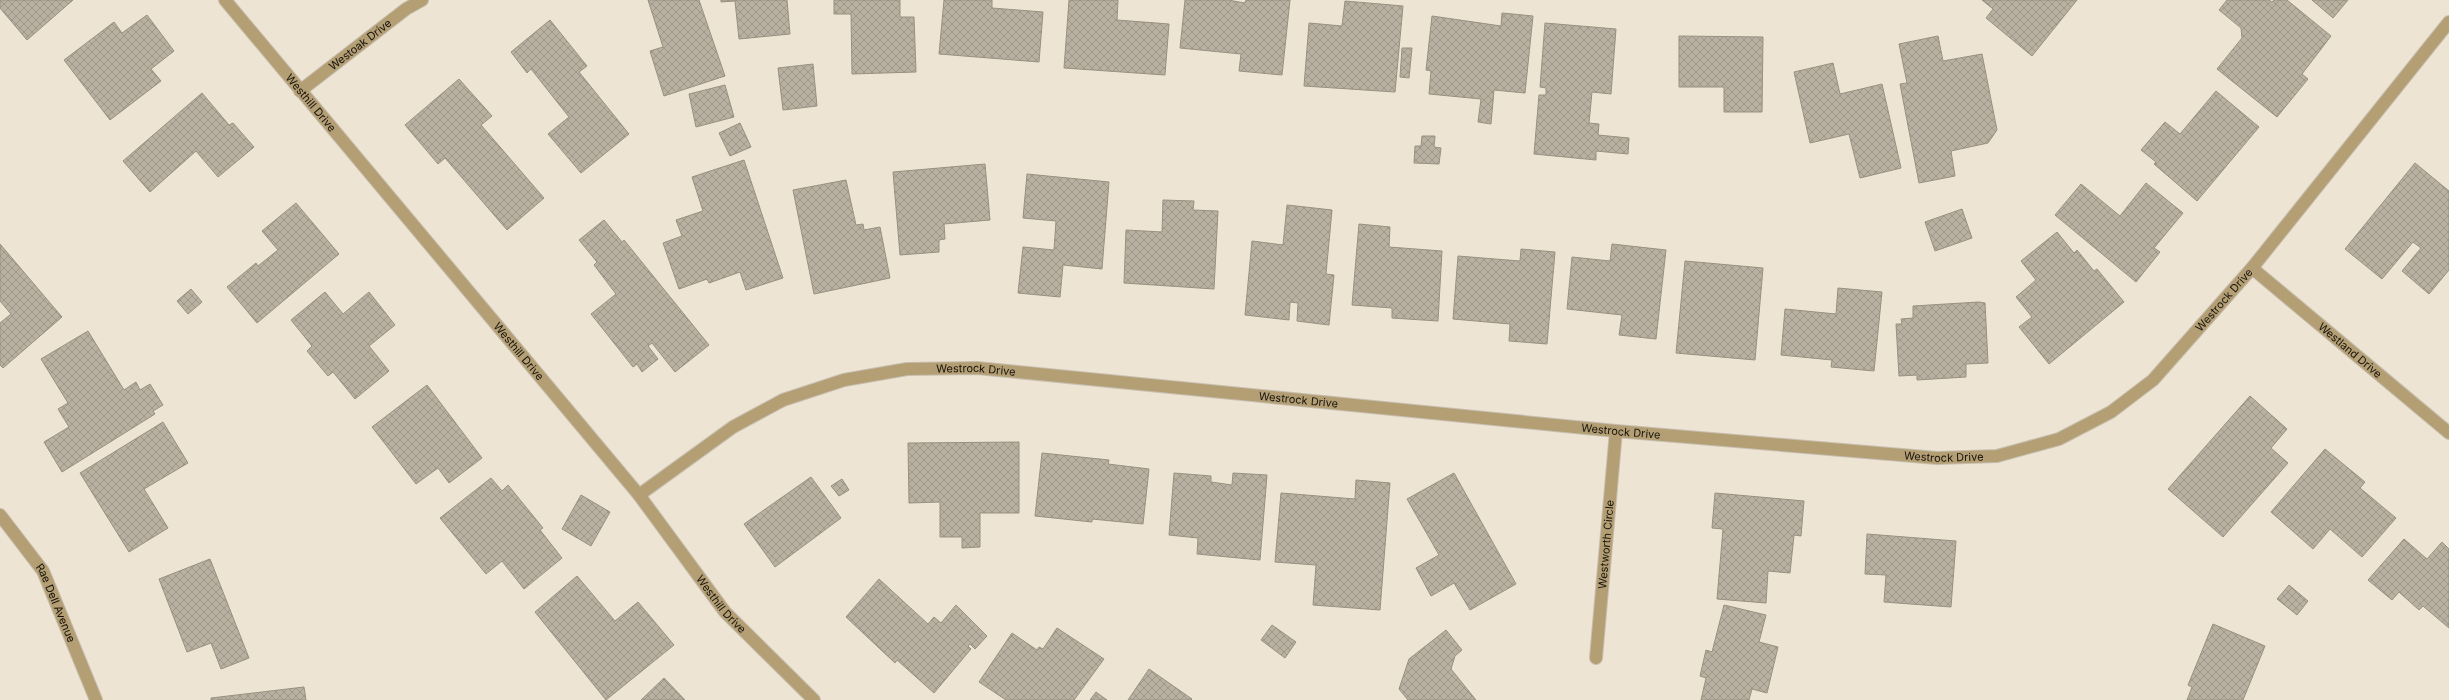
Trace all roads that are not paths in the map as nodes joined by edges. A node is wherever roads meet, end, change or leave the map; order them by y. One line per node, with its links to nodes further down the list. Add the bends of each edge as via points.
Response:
1 (225, 0): 4 (street, Westhill Drive)
2 (422, 0): 4 (street, Westoak Drive, via 406,9)
3 (2449, 22): 5 (street, Westrock Drive)
4 (300, 91): 8 (street, Westhill Drive)
5 (2252, 268): 6 (street, Westrock Drive, via 2153,380 2111,412 2059,439 1997,456 1937,458); 7 (street, Westland Drive)
6 (1616, 431): 8 (street, Westrock Drive, via 977,368 907,369 844,380 783,400 733,427); 10 (street, Westworth Circle)
7 (2449, 433)
8 (640, 495): 12 (street, Westhill Drive, via 725,612)
9 (0, 515): 11 (street, Rae Dell Avenue, via 43,571)
10 (1596, 658)
11 (96, 700)
12 (814, 700)

